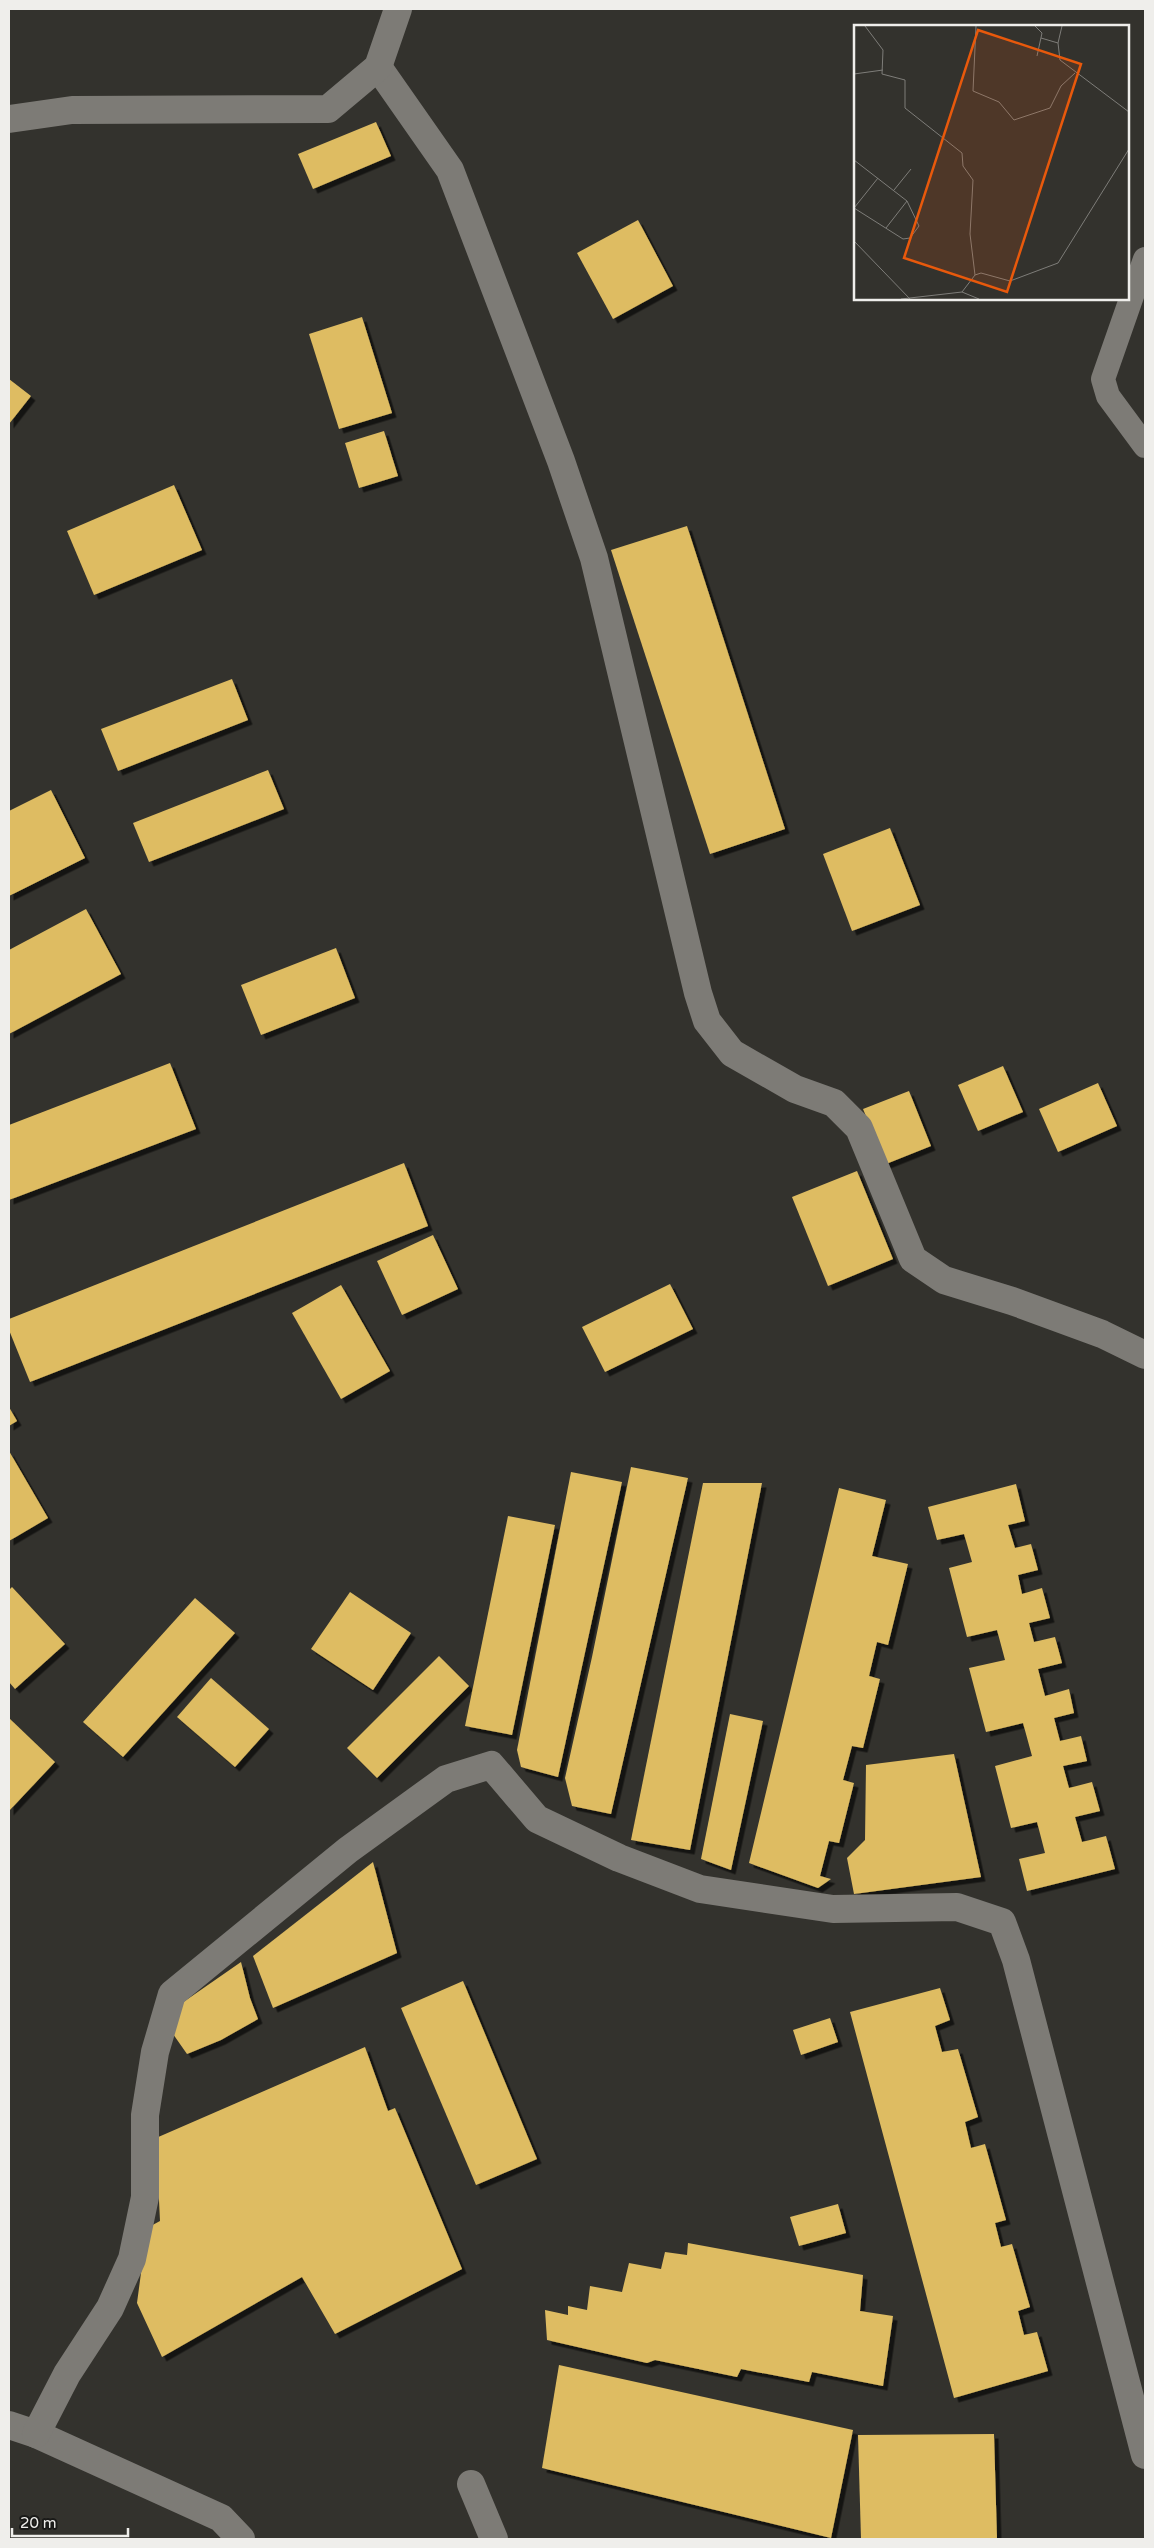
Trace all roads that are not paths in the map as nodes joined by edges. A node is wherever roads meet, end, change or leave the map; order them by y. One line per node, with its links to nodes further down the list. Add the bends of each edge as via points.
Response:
1 (398, 9): 2 (street)
2 (378, 67): 3 (street, via 328,109 72,110); 6 (street, via 450,170 562,461 594,558 707,1021 732,1052 795,1089 834,1103 858,1128 913,1259 944,1280 1102,1334)
3 (9, 120)
4 (1145, 259): 5 (lane, via 1103,379 1108,396)
5 (1145, 446)
6 (1145, 1355)
7 (9, 2425): 8 (street)
8 (36, 2434): 9 (street, via 67,2374 110,2308 132,2259 145,2197 145,2115 154,2052 172,1994 348,1850 431,1790 446,1780 491,1765 537,1819 619,1858 700,1889 833,1909 957,1906 1002,1922 1016,1960); 11 (street, via 221,2518)
9 (1145, 2455)
10 (471, 2484): 12 (street)
11 (241, 2539)
12 (494, 2539)

